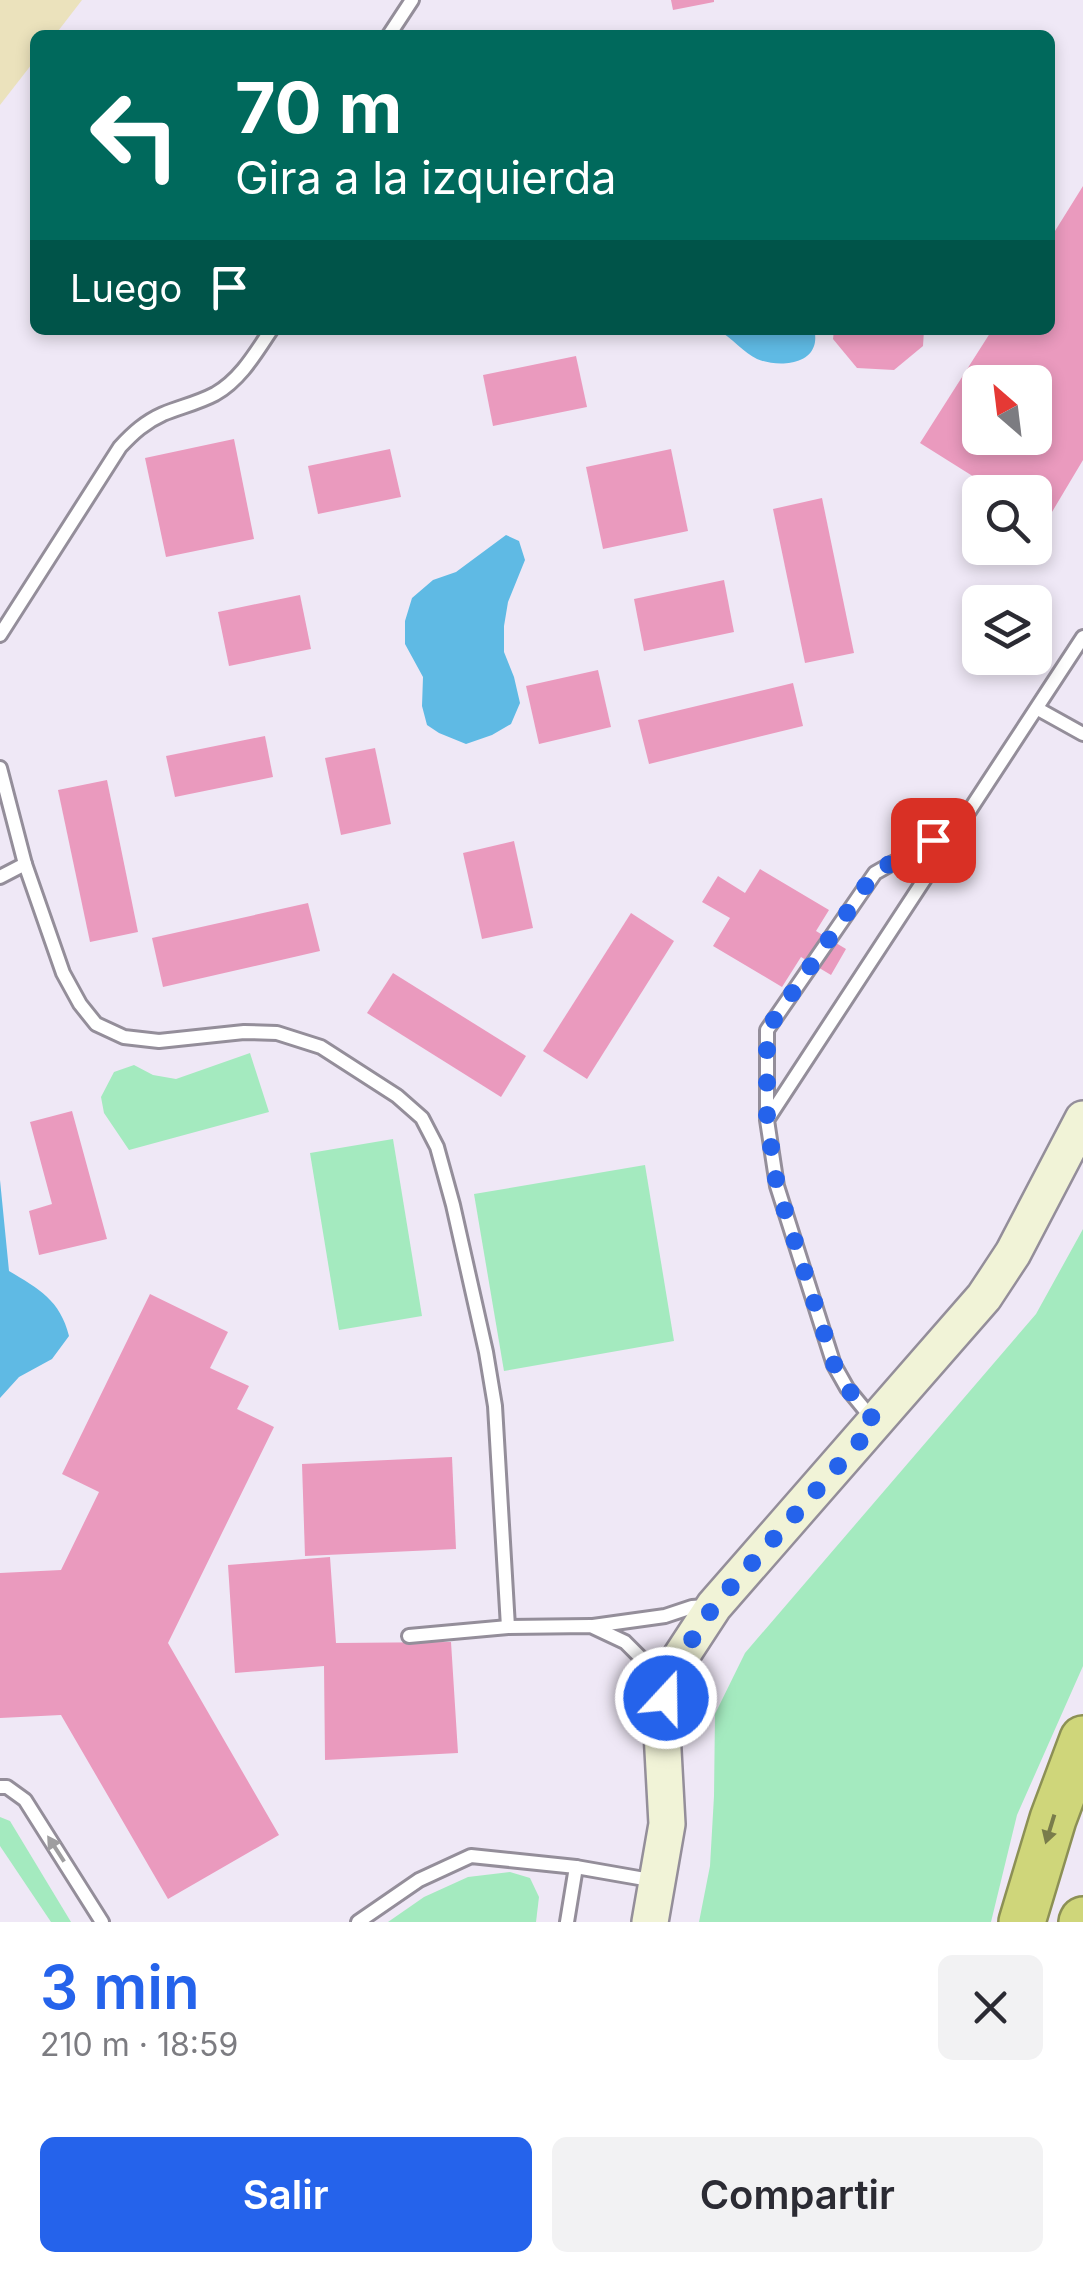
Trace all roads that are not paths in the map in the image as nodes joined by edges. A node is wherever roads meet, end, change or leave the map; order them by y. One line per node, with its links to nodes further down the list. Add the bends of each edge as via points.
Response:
1 (412, 0): 2 (lane)
2 (392, 30)
3 (268, 335): 4 (lane, via 236,379 138,428 120,447)
4 (0, 635)
5 (1083, 637): 6 (lane)
6 (1038, 709): 7 (lane); 9 (lane)
7 (1083, 734)
8 (0, 768): 10 (lane)
9 (962, 824): 13 (lane); 13 (lane, via 875,872 767,1030)
10 (25, 864): 11 (lane); 17 (lane, via 63,973 96,1024 159,1041 278,1034 321,1047 422,1118 453,1205 486,1352)
11 (0, 878)
12 (1083, 1118): 14 (street, via 984,1297)
13 (767, 1120): 14 (lane, via 777,1186 834,1364)
14 (876, 1423): 15 (street)
15 (714, 1606): 16 (lane); 19 (street, via 680,1658)
16 (592, 1626): 17 (lane); 19 (lane, via 625,1642 657,1674)
17 (508, 1627): 18 (lane)
18 (409, 1636)
19 (666, 1698): 23 (street, via 667,1824)
20 (1083, 1739): 28 (highway, one-way to 28)
21 (0, 1787): 24 (lane, one-way to 21, via 25,1800)
22 (576, 1867): 23 (lane); 25 (lane, via 470,1856 419,1880); 26 (lane)
23 (658, 1882): 27 (street)
24 (102, 1922)
25 (358, 1922)
26 (567, 1922)
27 (650, 1922)
28 (1022, 1922)

